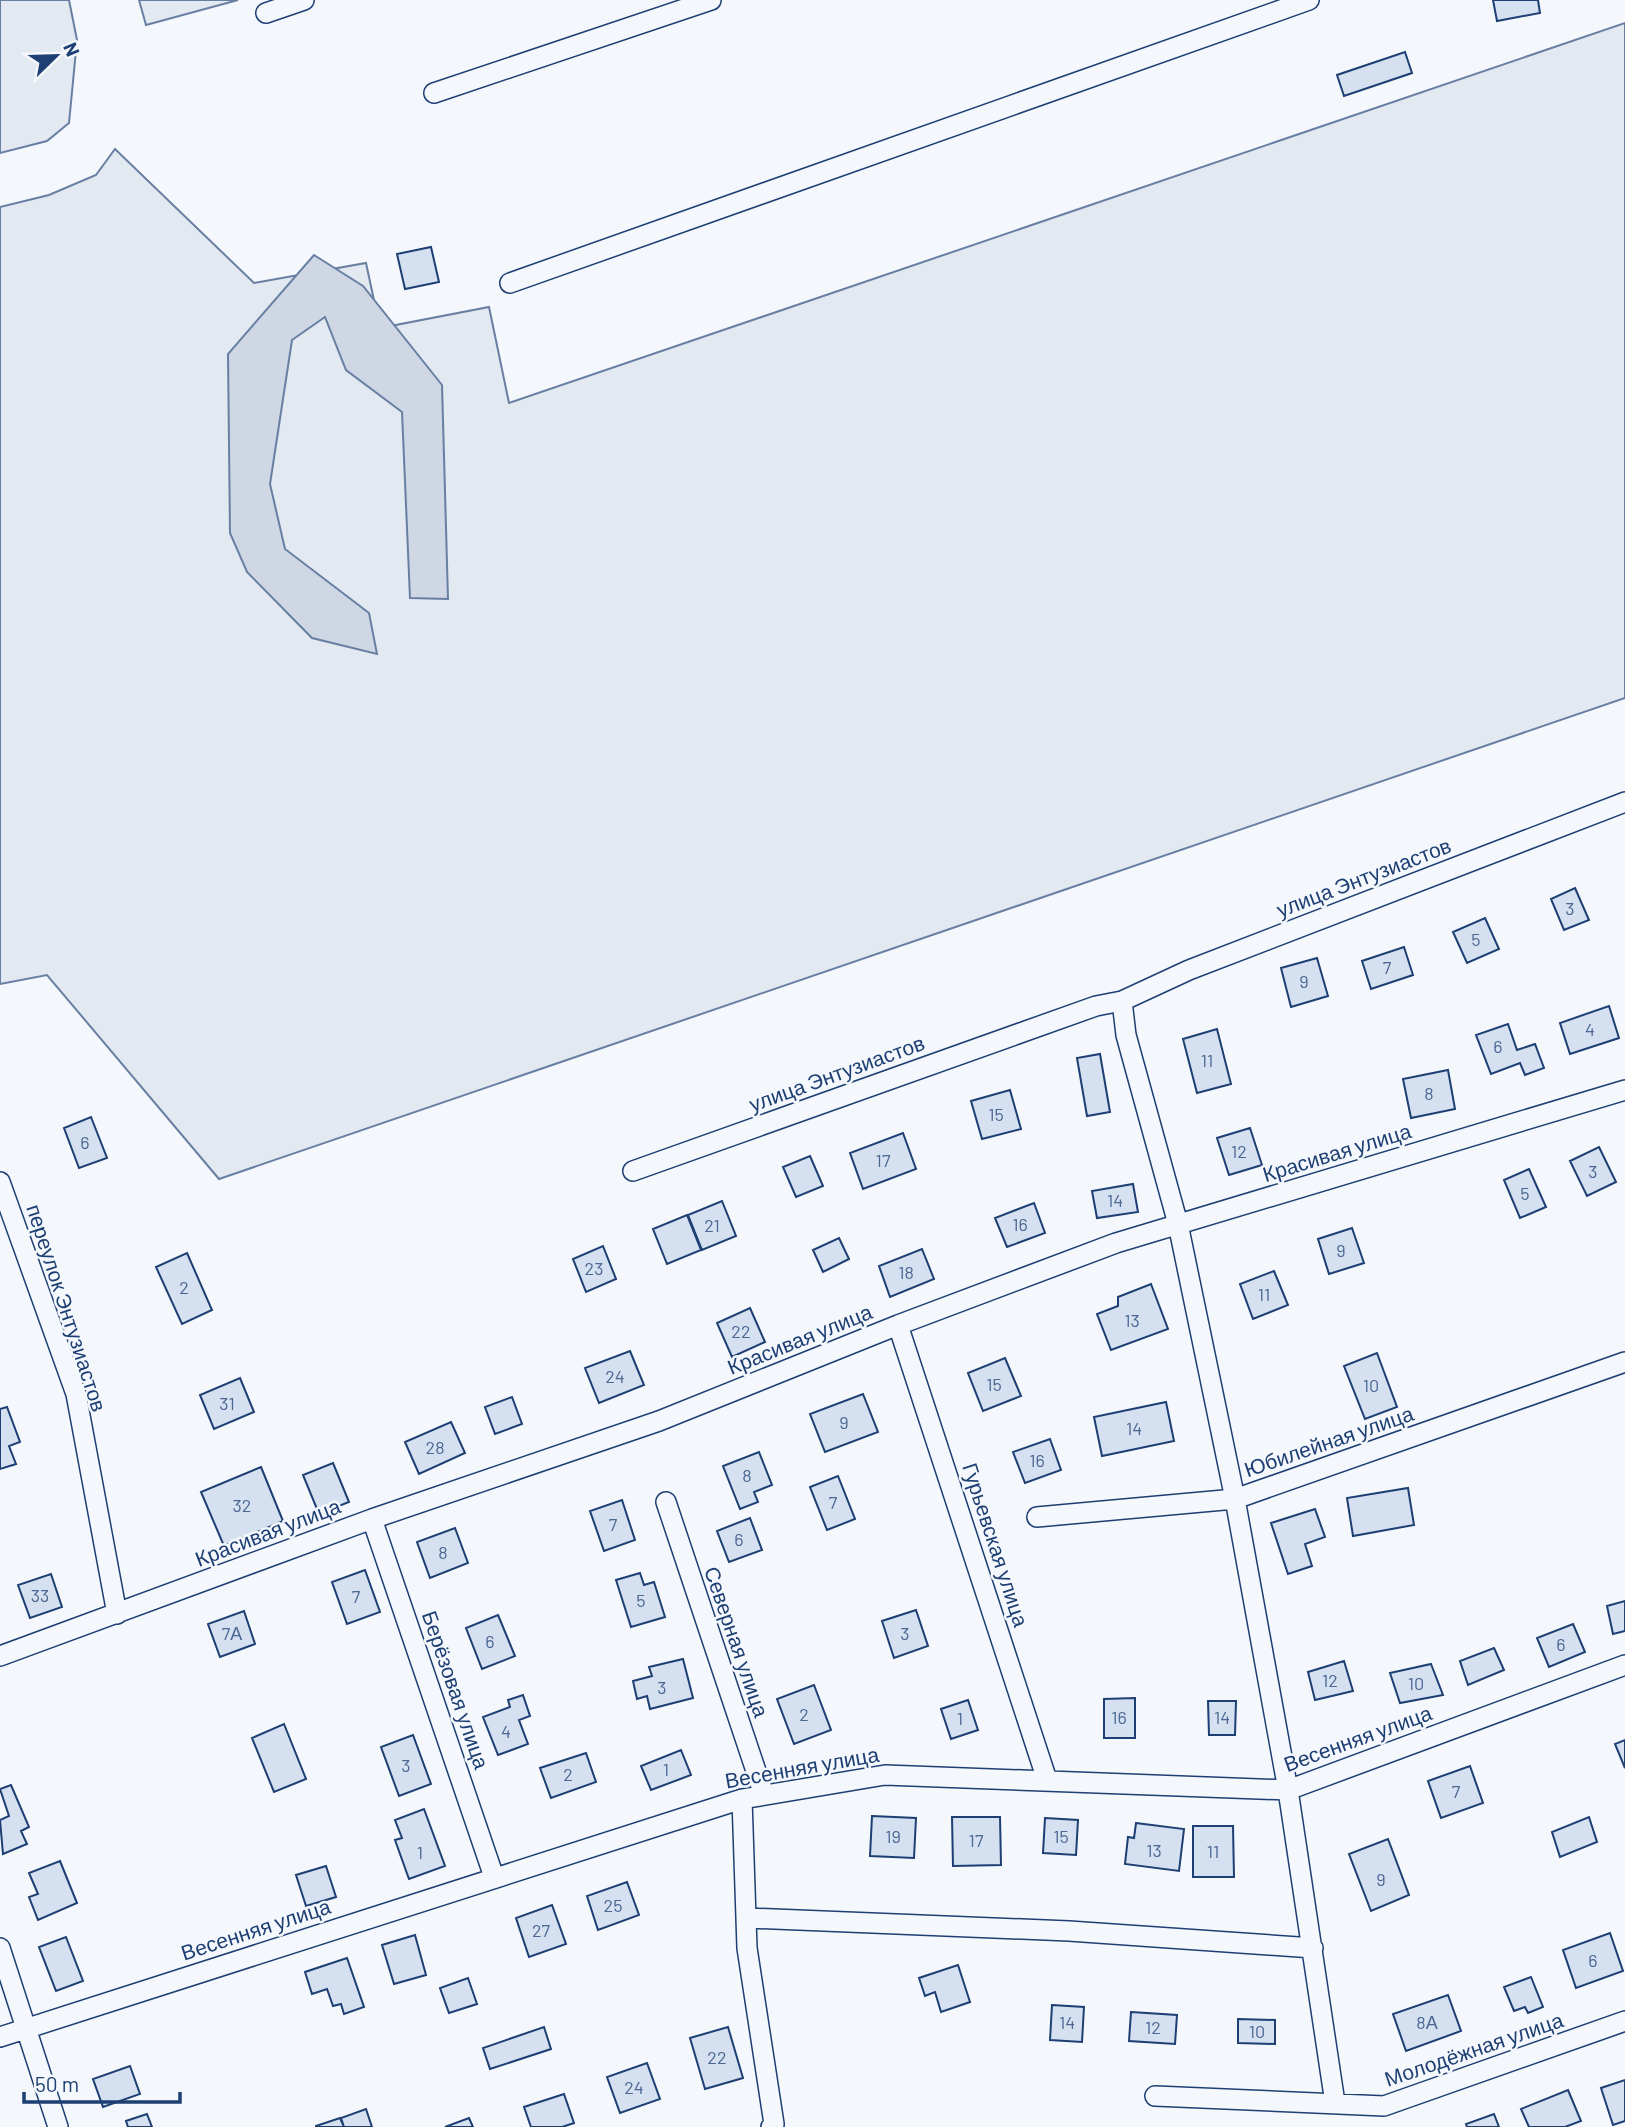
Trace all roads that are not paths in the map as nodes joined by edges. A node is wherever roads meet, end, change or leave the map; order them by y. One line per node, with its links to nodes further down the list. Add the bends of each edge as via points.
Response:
1 (304, 0): 4 (street)
2 (711, 0): 5 (street)
3 (1309, 0): 6 (street)
4 (266, 13)
5 (434, 93)
6 (510, 283)
7 (1625, 802): 8 (street, улица Энтузиастов, via 1189,970)
8 (1122, 1001): 10 (street, улица Энтузиастов, via 1096,1006); 12 (street, via 1126,1035)
9 (1625, 1090): 12 (street, Красивая улица)
10 (633, 1171)
11 (0, 1182): 19 (street, переулок Энтузиастов, via 76,1394)
12 (1178, 1224): 13 (street, Красивая улица); 15 (street)
13 (898, 1325): 18 (street, Красивая улица, via 659,1421); 22 (street, Гурьевская улица)
14 (1625, 1362): 15 (street, Юбилейная улица)
15 (1235, 1499): 17 (street, Юбилейная улица); 23 (street)
16 (666, 1502): 24 (street, Северная улица)
17 (1037, 1517)
18 (372, 1519): 19 (street, Красивая улица); 26 (street, Берёзовая улица)
19 (117, 1614): 20 (street, Красивая улица)
20 (0, 1656)
21 (1625, 1665): 23 (street, Весенняя улица)
22 (1047, 1780): 23 (street, Весенняя улица); 24 (street, Весенняя улица, via 885,1775)
23 (1288, 1790): 29 (street)
24 (764, 1795): 25 (street, Весенняя улица)
25 (742, 1799): 26 (street, Весенняя улица); 27 (street)
26 (494, 1877): 31 (street, Весенняя улица)
27 (747, 1918): 29 (street, via 1069,1931); 36 (street)
28 (0, 1948): 31 (street)
29 (1313, 1948): 34 (street)
30 (1625, 2021): 34 (street, Молодёжная улица, via 1384,2106)
31 (25, 2028): 32 (street, Весенняя улица); 35 (street)
32 (0, 2037)
33 (1155, 2096): 34 (street, Молодёжная улица)
34 (1335, 2103)
35 (58, 2127)
36 (771, 2127)

